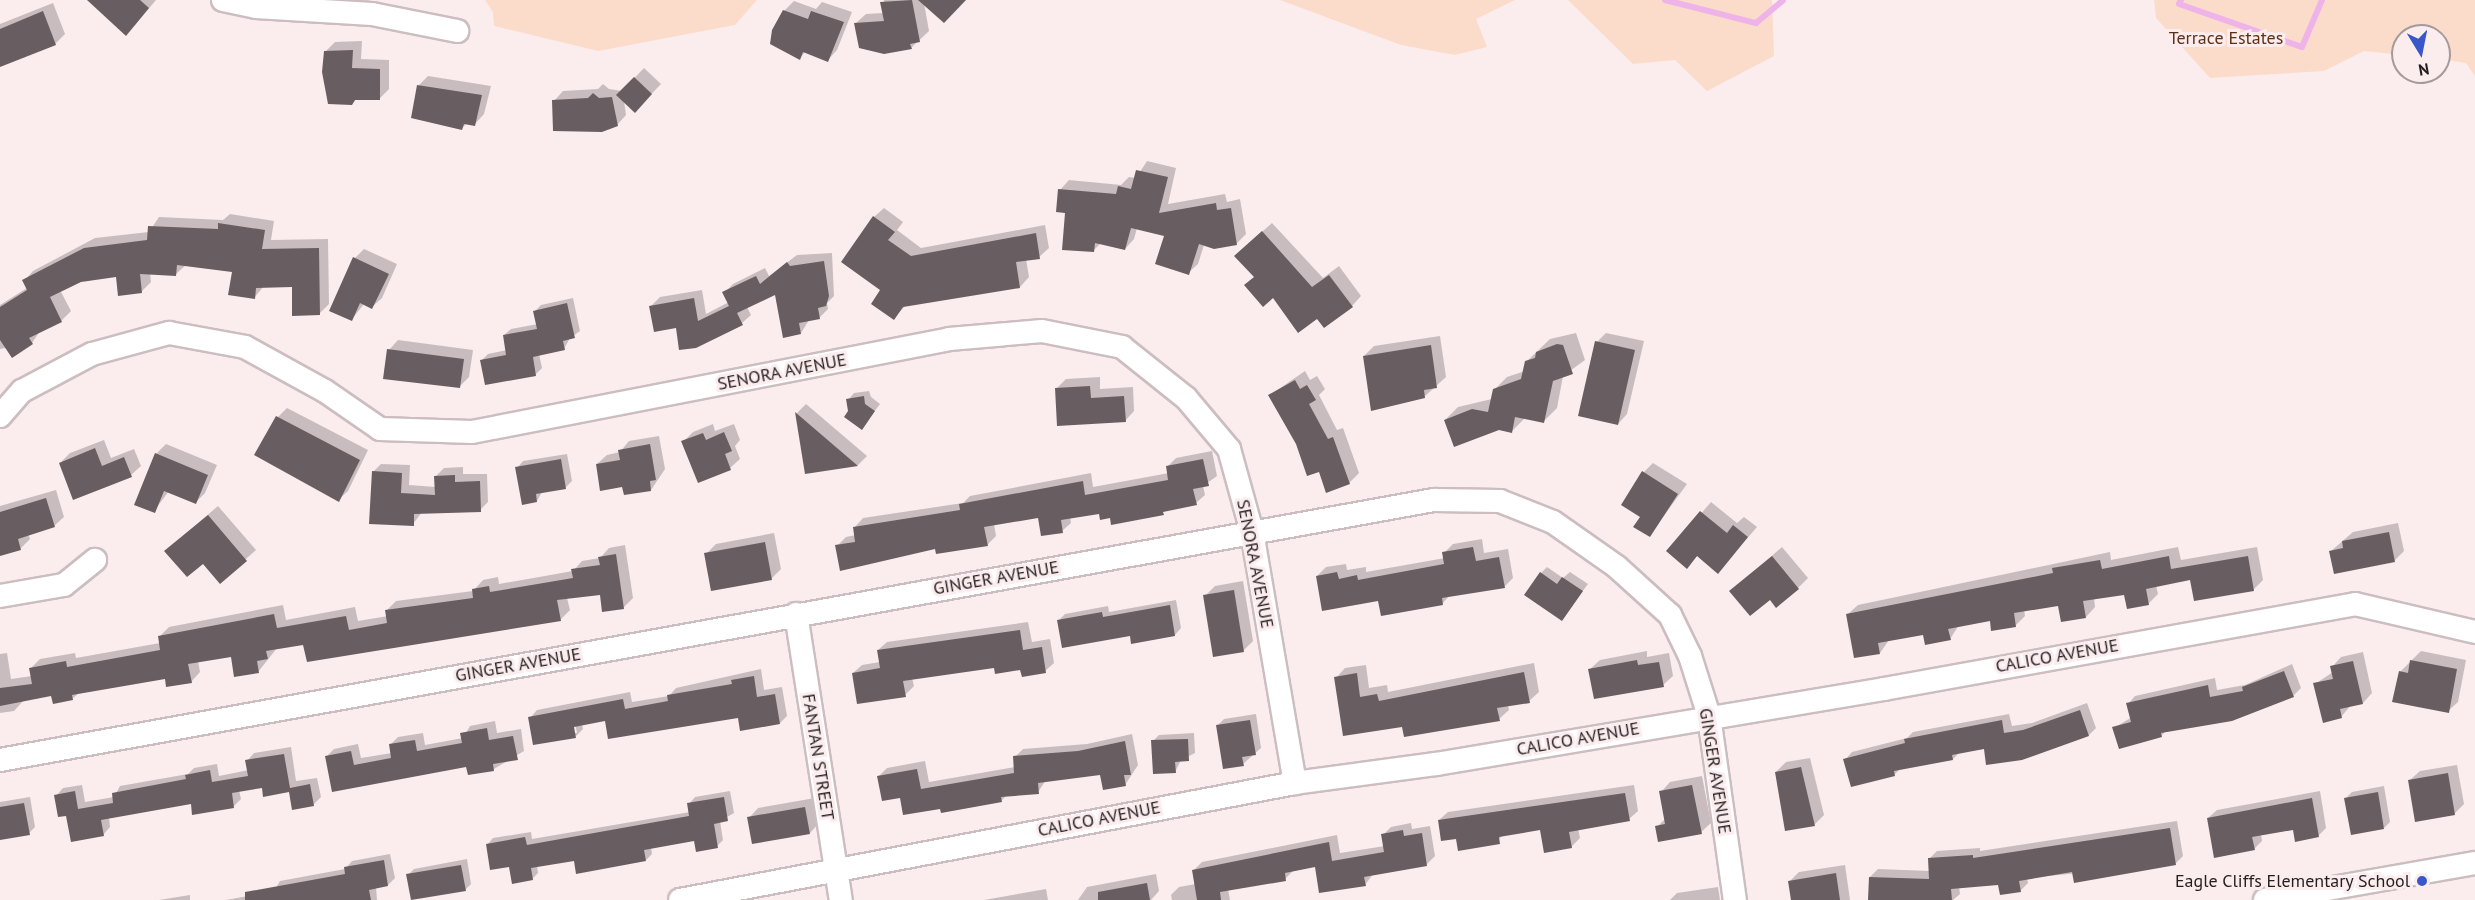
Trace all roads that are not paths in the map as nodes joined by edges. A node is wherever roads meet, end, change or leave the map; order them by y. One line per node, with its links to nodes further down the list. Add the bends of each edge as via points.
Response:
1 (222, 0): 2 (street, via 256,7 372,14)
2 (457, 31)
3 (0, 416): 4 (street, SENORA AVENUE, via 22,392 92,354 169,333 245,347 325,391 380,429 472,432 950,339 1042,331 1122,347 1186,398 1229,449)
4 (1252, 532): 7 (street, GINGER AVENUE); 9 (street, GINGER AVENUE, via 1434,500 1500,501 1553,522 1617,567 1670,615 1690,656); 11 (street, SENORA AVENUE)
5 (95, 560): 6 (street, via 64,585)
6 (0, 597)
7 (796, 614): 10 (street, GINGER AVENUE); 13 (street, FANTAN STREET)
8 (2475, 632): 9 (street, CALICO AVENUE, via 2355,604 1884,689)
9 (1709, 716): 11 (street, CALICO AVENUE, via 1436,764); 16 (street, GINGER AVENUE)
10 (0, 760)
11 (1295, 783): 13 (street, CALICO AVENUE)
12 (2475, 863): 17 (street)
13 (836, 872): 14 (street, CALICO AVENUE); 15 (street, FANTAN STREET)
14 (680, 900)
15 (841, 900)
16 (1735, 900)
17 (2265, 900)

